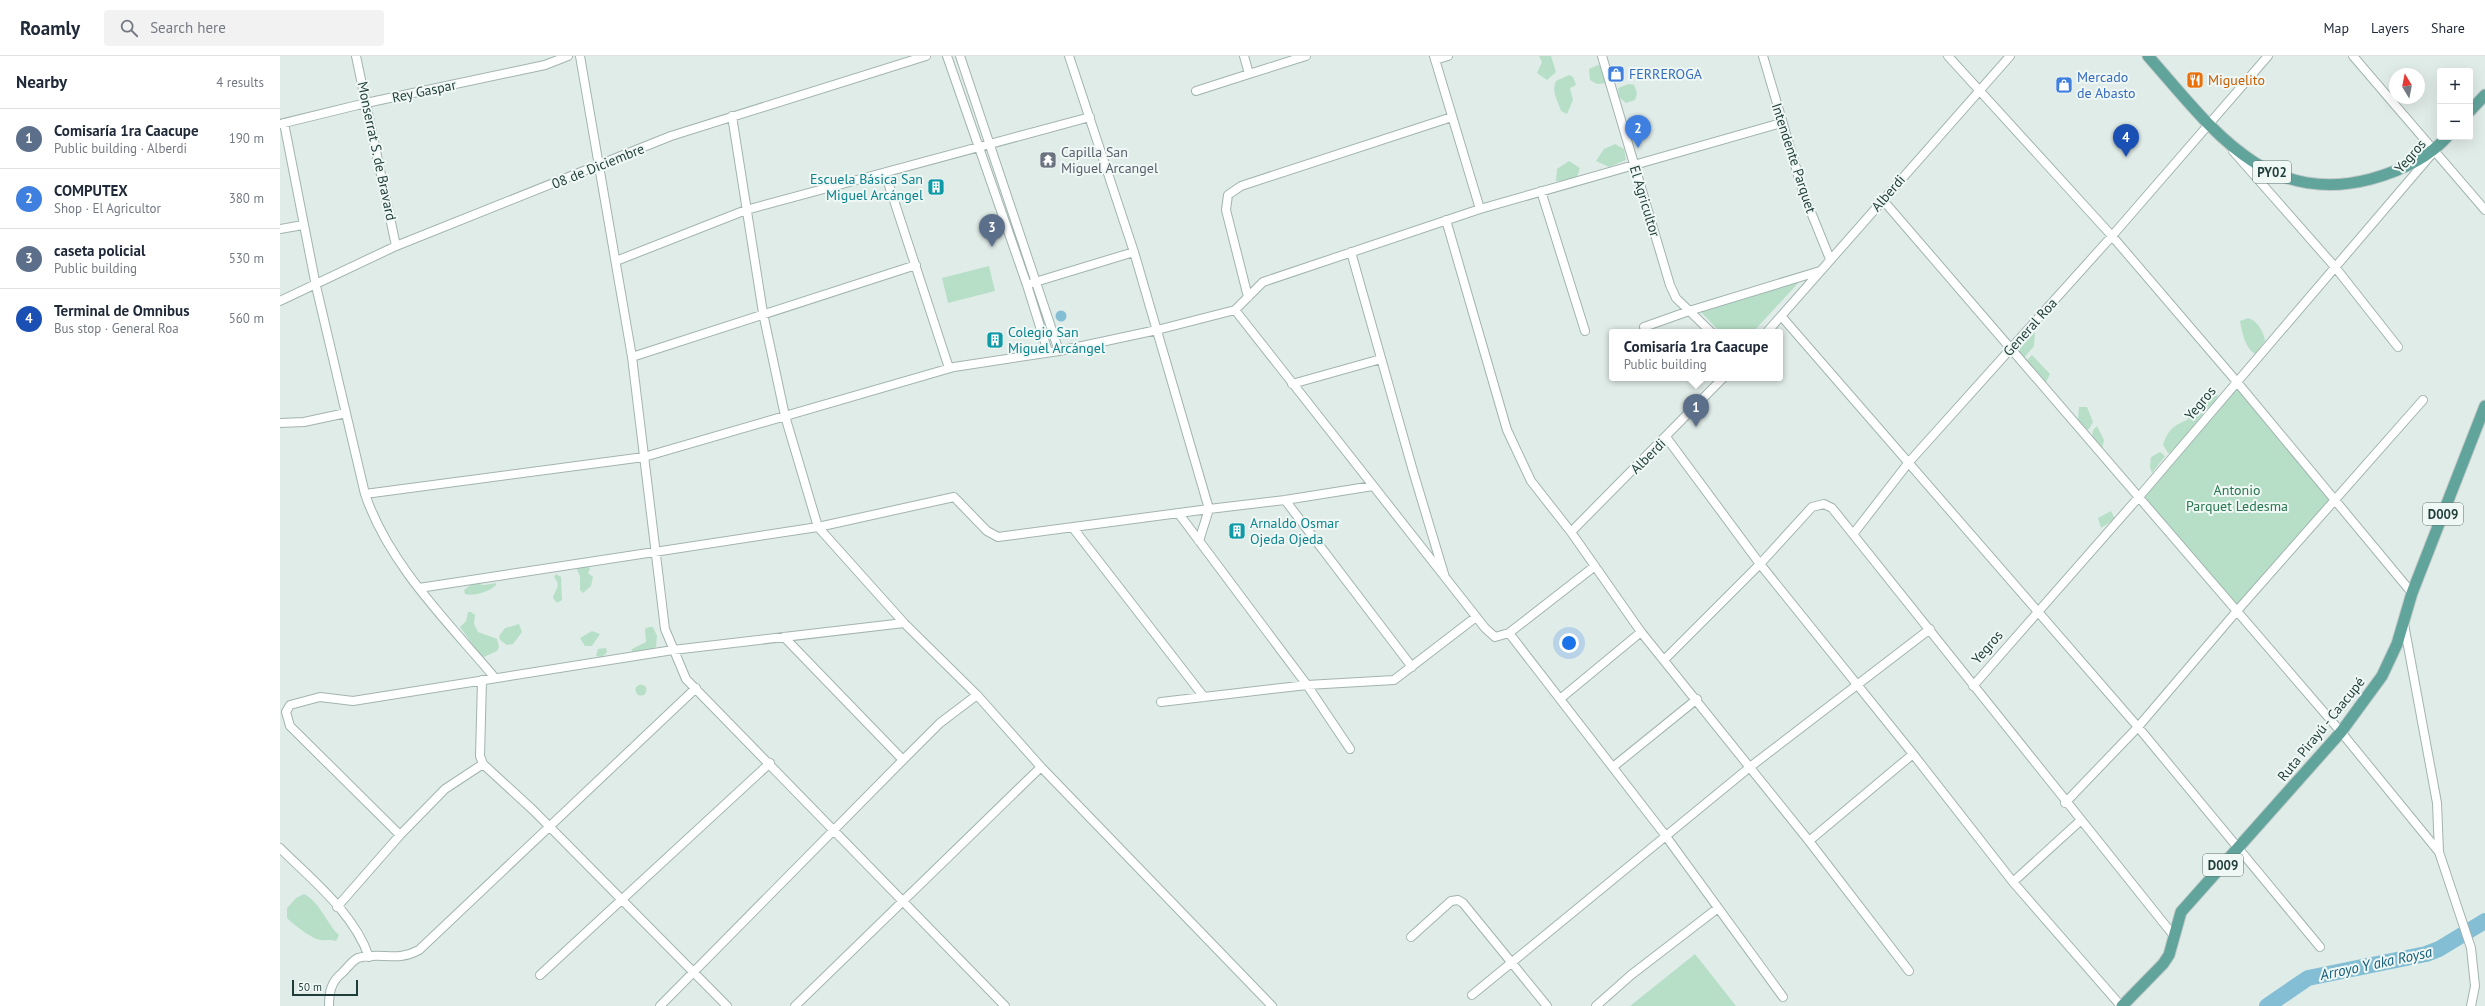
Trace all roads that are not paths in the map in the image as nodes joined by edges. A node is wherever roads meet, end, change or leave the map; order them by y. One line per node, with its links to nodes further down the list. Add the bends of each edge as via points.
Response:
1 (356, 56): 23 (street, Monserrat S. de Bravard)
2 (568, 56): 23 (street, Rey Gaspar, via 545,66)
3 (580, 56): 36 (street)
4 (926, 56): 25 (street, 08 de Diciembre)
5 (947, 56): 33 (street)
6 (960, 56): 32 (street)
7 (1069, 56): 26 (street)
8 (1244, 56): 19 (street)
9 (1306, 56): 19 (street)
10 (1448, 56): 18 (street)
11 (1602, 56): 35 (street, El Agricultor)
12 (1763, 56): 28 (street, Intendente Parquet)
13 (1948, 56): 21 (street)
14 (2010, 56): 21 (street, Alberdi)
15 (2148, 56): 30 (main road, PY02)
16 (2268, 56): 30 (street, General Roa)
17 (2352, 56): 34 (street)
18 (1434, 58): 27 (street)
19 (1249, 74): 20 (street)
20 (1196, 91)
21 (1977, 91): 39 (street, Alberdi); 46 (street)
22 (2485, 95): 24 (main road)
23 (366, 103): 29 (street, Rey Gaspar); 47 (street, Monserrat S. de Bravard)
24 (2473, 108)
25 (732, 116): 36 (street, 08 de Diciembre, via 671,136); 41 (street)
26 (1090, 117): 32 (street); 48 (street)
27 (1452, 117): 40 (street); 57 (street, via 1241,186 1228,195 1226,210)
28 (1781, 123): 35 (street); 50 (street, Intendente Parquet, via 1804,195)
29 (282, 124): 44 (street)
30 (2208, 124): 34 (main road, PY02, via 2245,158 2285,178 2308,184 2354,183 2406,167); 46 (street, General Roa); 53 (street)
31 (2444, 140): 34 (main road, Yegros / PY02)
32 (989, 144): 33 (street); 55 (street)
33 (979, 147): 37 (street); 55 (street)
34 (2434, 151): 42 (street); 53 (street, Yegros)
35 (1634, 164): 38 (street); 60 (street, El Agricultor, via 1670,285 1676,298)
36 (600, 166): 47 (street, 08 de Diciembre); 51 (street)
37 (885, 173): 41 (street); 52 (street)
38 (1541, 191): 40 (street); 67 (street)
39 (1882, 199): 50 (street, Alberdi); 69 (street)
40 (1480, 209): 43 (street)
41 (746, 210): 51 (street); 61 (street)
42 (2485, 210)
43 (1446, 220): 49 (street); 95 (street, via 1507,430 1531,482)
44 (302, 225): 45 (street); 56 (street)
45 (280, 229)
46 (2112, 236): 69 (street, General Roa); 76 (street)
47 (396, 246): 56 (street, 08 de Diciembre)
48 (1134, 252): 55 (street); 66 (street)
49 (1351, 252): 57 (street, via 1263,282); 73 (street)
50 (1830, 259): 54 (street, Alberdi)
51 (616, 261): 72 (street)
52 (916, 266): 61 (street); 74 (street)
53 (2335, 267): 68 (street); 76 (street, Yegros)
54 (1821, 271): 60 (street); 62 (street, Alberdi)
55 (1031, 284): 70 (street); 71 (street)
56 (316, 286): 58 (street, 08 de Diciembre); 80 (street)
57 (1248, 297): 59 (street)
58 (280, 301)
59 (1235, 310): 66 (street); 77 (street)
60 (1690, 311): 63 (street); 64 (street, El Agricultor)
61 (763, 313): 72 (street); 81 (street)
62 (1782, 317): 65 (street, Alberdi); 85 (street)
63 (1644, 328)
64 (1708, 329)
65 (1770, 329)
66 (1157, 330): 70 (street); 91 (street)
67 (1585, 331)
68 (2398, 347)
69 (2010, 349): 85 (street, General Roa); 88 (street)
70 (1059, 351): 71 (street)
71 (1048, 352): 74 (street)
72 (632, 357): 84 (street)
73 (1381, 359): 77 (street); 101 (street)
74 (949, 368): 81 (street)
75 (1720, 381): 83 (street, Alberdi)
76 (2237, 382): 88 (street, Yegros); 90 (street)
77 (1292, 384): 86 (street)
78 (2423, 400): 90 (street)
79 (2485, 406): 103 (main road, Ruta Pirayú - Caacupé / D009)
80 (346, 413): 82 (street, via 304,422); 87 (street)
81 (785, 416): 84 (street); 93 (street)
82 (280, 423)
83 (1666, 437): 95 (street, Alberdi); 99 (street)
84 (644, 457): 87 (street); 98 (street)
85 (1909, 462): 96 (street, General Roa); 104 (street)
86 (1373, 486): 89 (street); 101 (street)
87 (365, 494): 102 (street, via 372,516 385,540)
88 (2138, 498): 104 (street, Yegros); 105 (street)
89 (1285, 500): 91 (street); 115 (street)
90 (2336, 500): 103 (street); 105 (street)
91 (1209, 509): 92 (street); 97 (street)
92 (1179, 514): 94 (street); 97 (street)
93 (818, 527): 94 (street, via 954,497 987,531 998,537); 98 (street); 108 (street)
94 (1073, 528): 123 (street)
95 (1571, 532): 100 (street)
96 (1854, 533): 99 (street, via 1832,508 1824,504 1812,507); 109 (street)
97 (1199, 542): 118 (street)
98 (655, 551): 102 (street); 113 (street, via 665,629)
99 (1760, 564): 114 (street); 119 (street)
100 (1595, 566): 110 (street); 111 (street)
101 (1445, 578): 106 (street)
102 (419, 588): 116 (street)
103 (2412, 593): 107 (main road, Ruta Pirayú - Caacupé / D009)
104 (2038, 611): 120 (street, Yegros); 127 (street)
105 (2236, 612): 127 (street); 128 (street)
106 (1476, 617): 111 (street, via 1495,637); 115 (street)
107 (2404, 622): 128 (main road, Ruta Pirayú - Caacupé / D009, via 2382,676); 146 (street, via 2437,803)
108 (904, 623): 112 (street); 122 (street)
109 (1930, 629): 119 (street); 120 (street)
110 (1641, 632): 114 (street); 124 (street)
111 (1509, 633): 124 (street)
112 (784, 637): 113 (street); 131 (street)
113 (673, 650): 116 (street); 121 (street, via 686,679)
114 (1665, 659): 125 (street)
115 (1412, 666): 118 (street, via 1394,680)
116 (495, 678): 117 (street)
117 (482, 680): 133 (street, via 480,756); 141 (street, via 354,701 320,697 290,705 286,712 290,726)
118 (1307, 685): 123 (street); 129 (street)
119 (1858, 686): 130 (street); 136 (street)
120 (1973, 686): 137 (street)
121 (696, 688): 132 (street); 139 (street)
122 (977, 696): 131 (street, via 940,724); 134 (street)
123 (1204, 697): 126 (street)
124 (1560, 699): 135 (street)
125 (1697, 699): 135 (street); 136 (street)
126 (1161, 702)
127 (2138, 727): 137 (street); 145 (street)
128 (2340, 732): 145 (main road, Ruta Pirayú - Caacupé / D009); 146 (street)
129 (1350, 749)
130 (1913, 754): 143 (street); 147 (street)
131 (903, 760): 140 (street)
132 (770, 763): 140 (street); 148 (street)
133 (483, 764): 139 (street); 141 (street, via 445,789)
134 (1042, 767): 149 (street); 167 (street)
135 (1613, 767): 142 (street)
136 (1750, 767): 142 (street); 143 (street)
137 (2065, 803): 138 (street)
138 (2080, 821): 147 (street); 152 (street)
139 (549, 827): 148 (street); 155 (street, via 419,950 406,957)
140 (834, 828): 149 (street); 158 (street)
141 (400, 835): 150 (street)
142 (1665, 835): 151 (street); 156 (street)
143 (1809, 841): 157 (street)
144 (280, 848): 150 (street)
145 (2239, 848): 152 (main road, Ruta Pirayú - Caacupé / D009, via 2182,912); 154 (street)
146 (2439, 852): 171 (street, via 2471,948 2475,986)
147 (2013, 882): 170 (street)
148 (621, 899): 158 (street); 159 (street)
149 (904, 900): 165 (street); 166 (street)
150 (337, 907): 155 (street, via 363,938)
151 (1718, 908): 161 (street); 169 (street, via 1631,975)
152 (2174, 936): 170 (main road, Ruta Pirayú - Caacupé / D009, via 2169,955 2163,964)
153 (1411, 937): 156 (street, via 1451,902 1458,900)
154 (2320, 947)
155 (369, 957): 162 (street, via 357,959 334,980 329,995)
156 (1512, 962): 160 (street); 168 (street)
157 (1909, 971)
158 (693, 972): 163 (street); 164 (street)
159 (540, 975)
160 (1472, 995)
161 (1783, 997)
162 (329, 1006)
163 (660, 1006)
164 (727, 1006)
165 (795, 1006)
166 (1005, 1006)
167 (1272, 1006)
168 (1547, 1006)
169 (1596, 1006)
170 (2121, 1006)
171 (2471, 1006)

